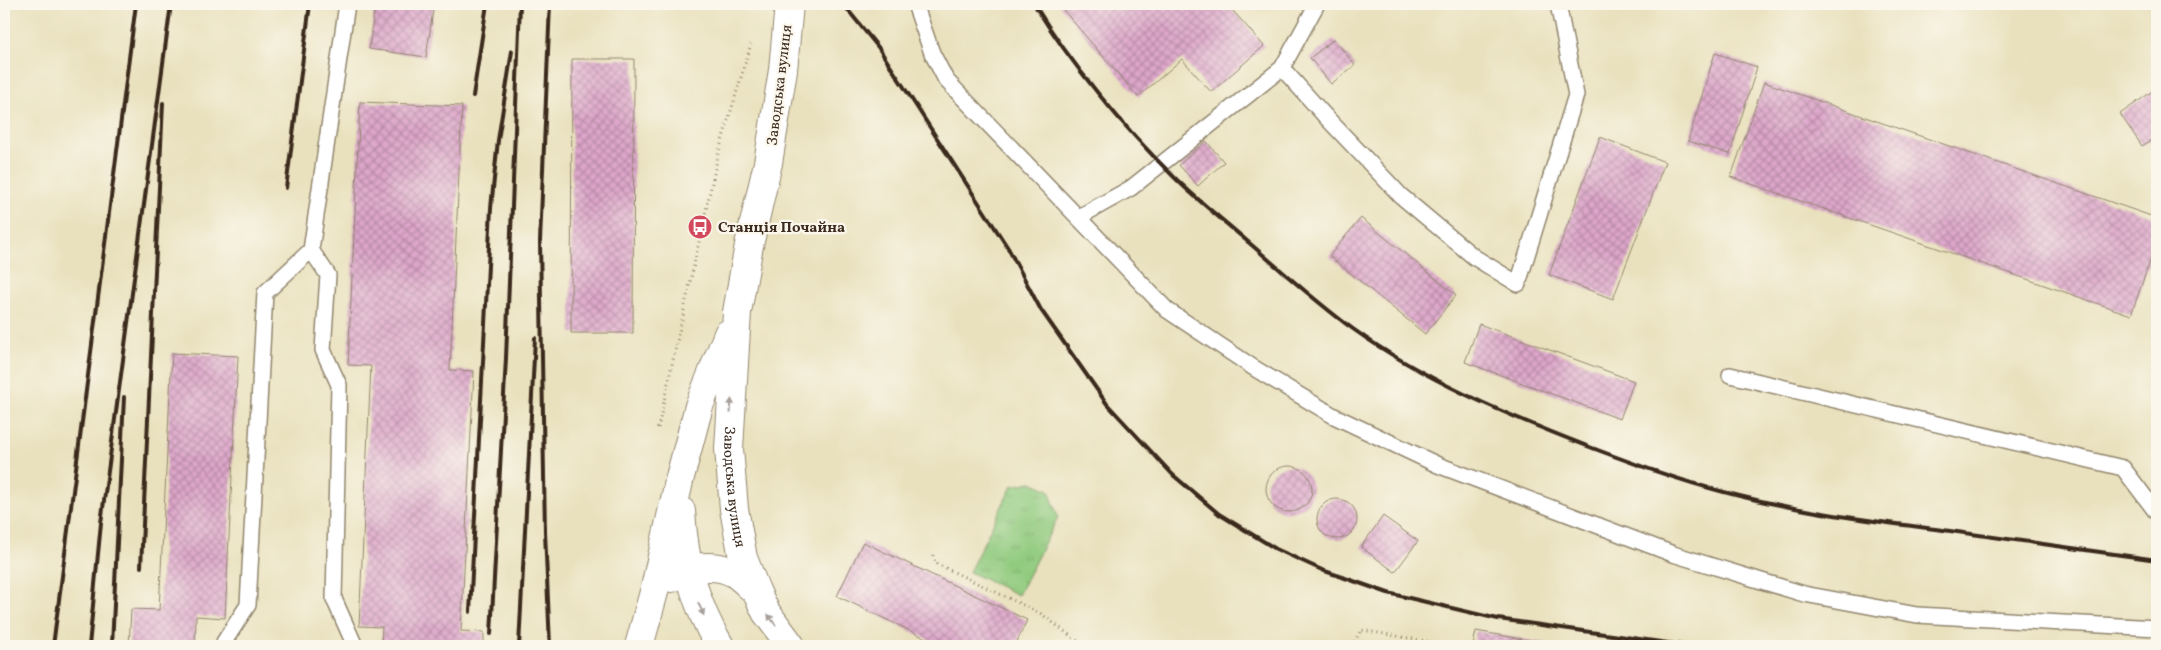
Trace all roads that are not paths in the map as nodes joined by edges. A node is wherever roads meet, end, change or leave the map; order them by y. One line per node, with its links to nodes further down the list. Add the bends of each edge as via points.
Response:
1 (347, 4): 8 (lane)
2 (789, 4): 9 (street, Заводська вулиця, via 783,70 768,164 749,245)
3 (915, 4): 7 (lane, via 932,53 946,80)
4 (1317, 4): 6 (lane)
5 (1558, 4): 6 (lane, via 1576,95 1518,284 1474,257 1401,196)
6 (1282, 68): 7 (lane, via 1131,188)
7 (1079, 217): 16 (lane, via 1168,310 1254,368 1334,416 1438,465 1506,491 1673,554 1804,594 1917,615)
8 (311, 250): 17 (lane, via 265,294 248,605); 18 (lane, via 328,275 323,350 339,385 334,599)
9 (738, 312): 11 (street, Заводська вулиця, via 699,406); 15 (street, Заводська вулиця, one-way to 9, via 743,558 734,509 729,449)
10 (1730, 375): 12 (lane, via 2123,468)
11 (680, 477): 13 (street, Заводська вулиця); 14 (street, Заводська вулиця)
12 (2157, 513)
13 (688, 570): 14 (street); 15 (street, via 709,566 733,573); 20 (street, Заводська вулиця, one-way to 20, via 709,629)
14 (654, 592): 19 (street, Заводська вулиця)
15 (756, 592): 21 (street, Заводська вулиця, one-way to 15)
16 (2157, 628)
17 (224, 646)
18 (356, 646)
19 (639, 646)
20 (720, 646)
21 (791, 646)

